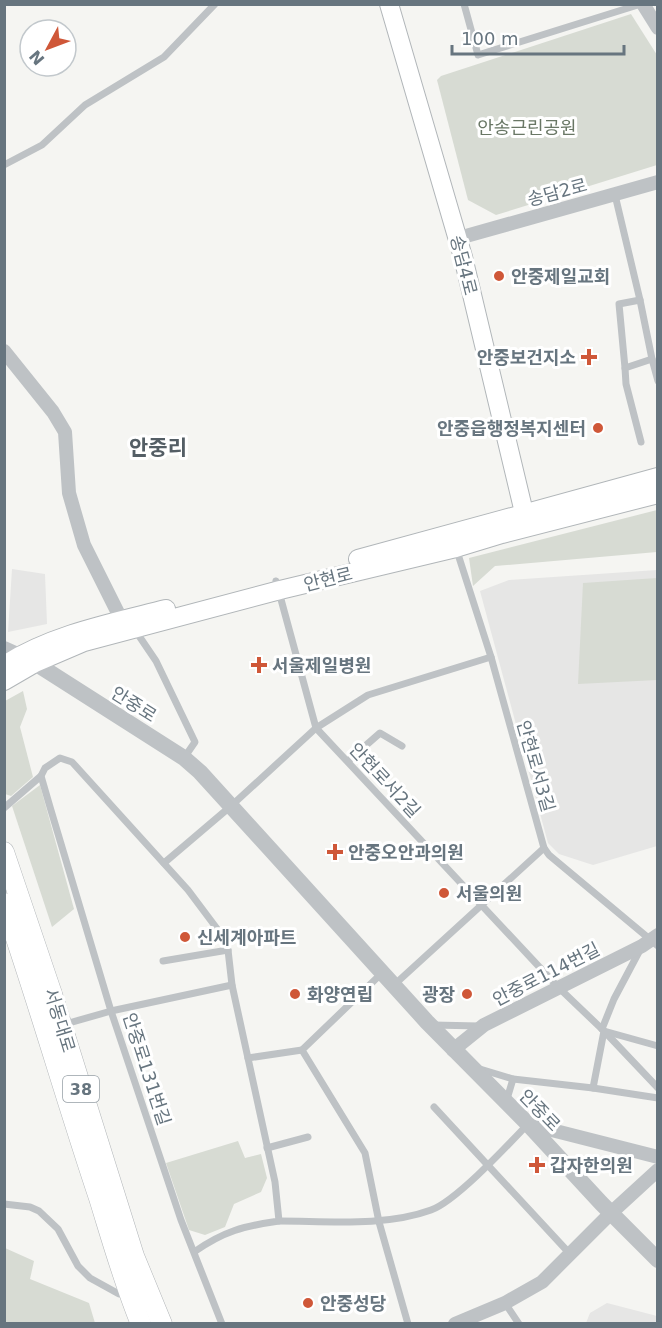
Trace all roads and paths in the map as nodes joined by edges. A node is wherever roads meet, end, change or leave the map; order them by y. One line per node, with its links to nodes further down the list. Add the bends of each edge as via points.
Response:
1 (215, 4): 7 (lane, via 164,57 85,105 42,145)
2 (389, 4): 11 (main road, 송담4로)
3 (400, 4): 10 (main road, 송담4로)
4 (464, 4): 5 (lane, via 478,55)
5 (642, 4): 6 (street)
6 (657, 28)
7 (4, 165)
8 (657, 182): 9 (street, 송담2로)
9 (615, 195): 10 (street, 송담2로); 12 (lane)
10 (466, 236): 11 (street); 20 (main road, 송담4로)
11 (463, 257): 20 (main road, 송담4로)
12 (640, 300): 14 (lane); 15 (lane, via 619,304)
13 (4, 351): 23 (street, via 65,432 69,493 84,545)
14 (652, 359): 15 (lane); 16 (lane)
15 (625, 368): 17 (lane)
16 (657, 381)
17 (641, 442)
18 (657, 477): 20 (main road, 안현로)
19 (657, 494): 20 (main road, 안현로)
20 (531, 519): 21 (main road, 안현로)
21 (454, 541): 22 (main road, 안현로); 24 (lane, 안현로서3길)
22 (278, 586): 23 (main road, 안현로); 27 (lane, 안현로서2길)
23 (128, 624): 25 (main road, 안현로, via 74,645); 29 (lane, via 156,661 195,742)
24 (491, 657): 27 (lane, via 368,695); 34 (lane, 안현로서3길)
25 (16, 658): 26 (main road, 안현로); 29 (street, 안중로)
26 (4, 681)
27 (316, 728): 30 (lane, 안현로서2길); 32 (lane)
28 (402, 746): 30 (lane, via 380,733)
29 (184, 758): 32 (street, 안중로)
30 (348, 761): 38 (lane, 안현로서2길)
31 (42, 776): 33 (lane); 36 (lane, via 45,768 60,758 72,762); 46 (lane)
32 (231, 806): 36 (lane); 42 (street, 안중로)
33 (4, 808)
34 (544, 848): 38 (lane); 39 (lane)
35 (4, 852): 49 (main road, 서동대로 / 38)
36 (164, 863): 40 (lane, via 211,918)
37 (4, 903): 75 (main road, 서동대로 / 38)
38 (480, 905): 44 (lane); 45 (lane, 안현로서2길)
39 (652, 941): 45 (street, 안중로114번길); 50 (lane, via 614,999)
40 (228, 950): 41 (lane); 43 (lane)
41 (163, 961)
42 (382, 973): 44 (street, 안중로); 52 (lane)
43 (232, 985): 46 (lane, 안중로131번길); 54 (lane)
44 (394, 985): 47 (street, 안중로)
45 (558, 987): 48 (street, 안중로114번길); 50 (lane, 안현로서2길)
46 (111, 1011): 49 (lane); 72 (lane, 안중로131번길)
47 (429, 1024): 48 (lane); 53 (street, 안중로)
48 (484, 1025): 53 (street, 안중로114번길)
49 (62, 1026): 78 (main road, 서동대로 / 38, via 134,1256)
50 (603, 1030): 51 (lane); 57 (lane); 58 (lane, 안현로서2길)
51 (657, 1046)
52 (302, 1050): 54 (lane); 71 (lane, via 365,1153)
53 (453, 1050): 55 (street, 안중로)
54 (248, 1058): 64 (lane)
55 (469, 1065): 56 (lane, 안중로); 60 (street, 안중로)
56 (513, 1079): 57 (lane, 안중로); 60 (lane)
57 (593, 1088): 59 (lane, 안중로)
58 (657, 1088)
59 (657, 1098)
60 (506, 1102): 62 (street, 안중로)
61 (434, 1107): 66 (lane)
62 (528, 1124): 65 (street); 66 (lane); 69 (street, 안중로)
63 (308, 1137): 64 (lane)
64 (267, 1148): 70 (lane)
65 (657, 1157)
66 (488, 1164): 71 (lane, via 438,1207); 73 (lane)
67 (657, 1170): 69 (street)
68 (4, 1204): 75 (lane, via 39,1211 58,1229 78,1266 90,1278 119,1293)
69 (611, 1213): 73 (street); 74 (street, 안중로)
70 (279, 1221): 71 (lane); 72 (lane, via 230,1230)
71 (379, 1222): 80 (lane)
72 (194, 1252): 79 (lane, 안중로131번길)
73 (571, 1255): 76 (street, via 542,1282)
74 (657, 1260)
75 (129, 1292): 77 (main road, 서동대로 / 38)
76 (505, 1303): 81 (street); 82 (lane)
77 (141, 1323)
78 (162, 1323)
79 (222, 1323)
80 (408, 1323)
81 (455, 1323)
82 (519, 1323)

